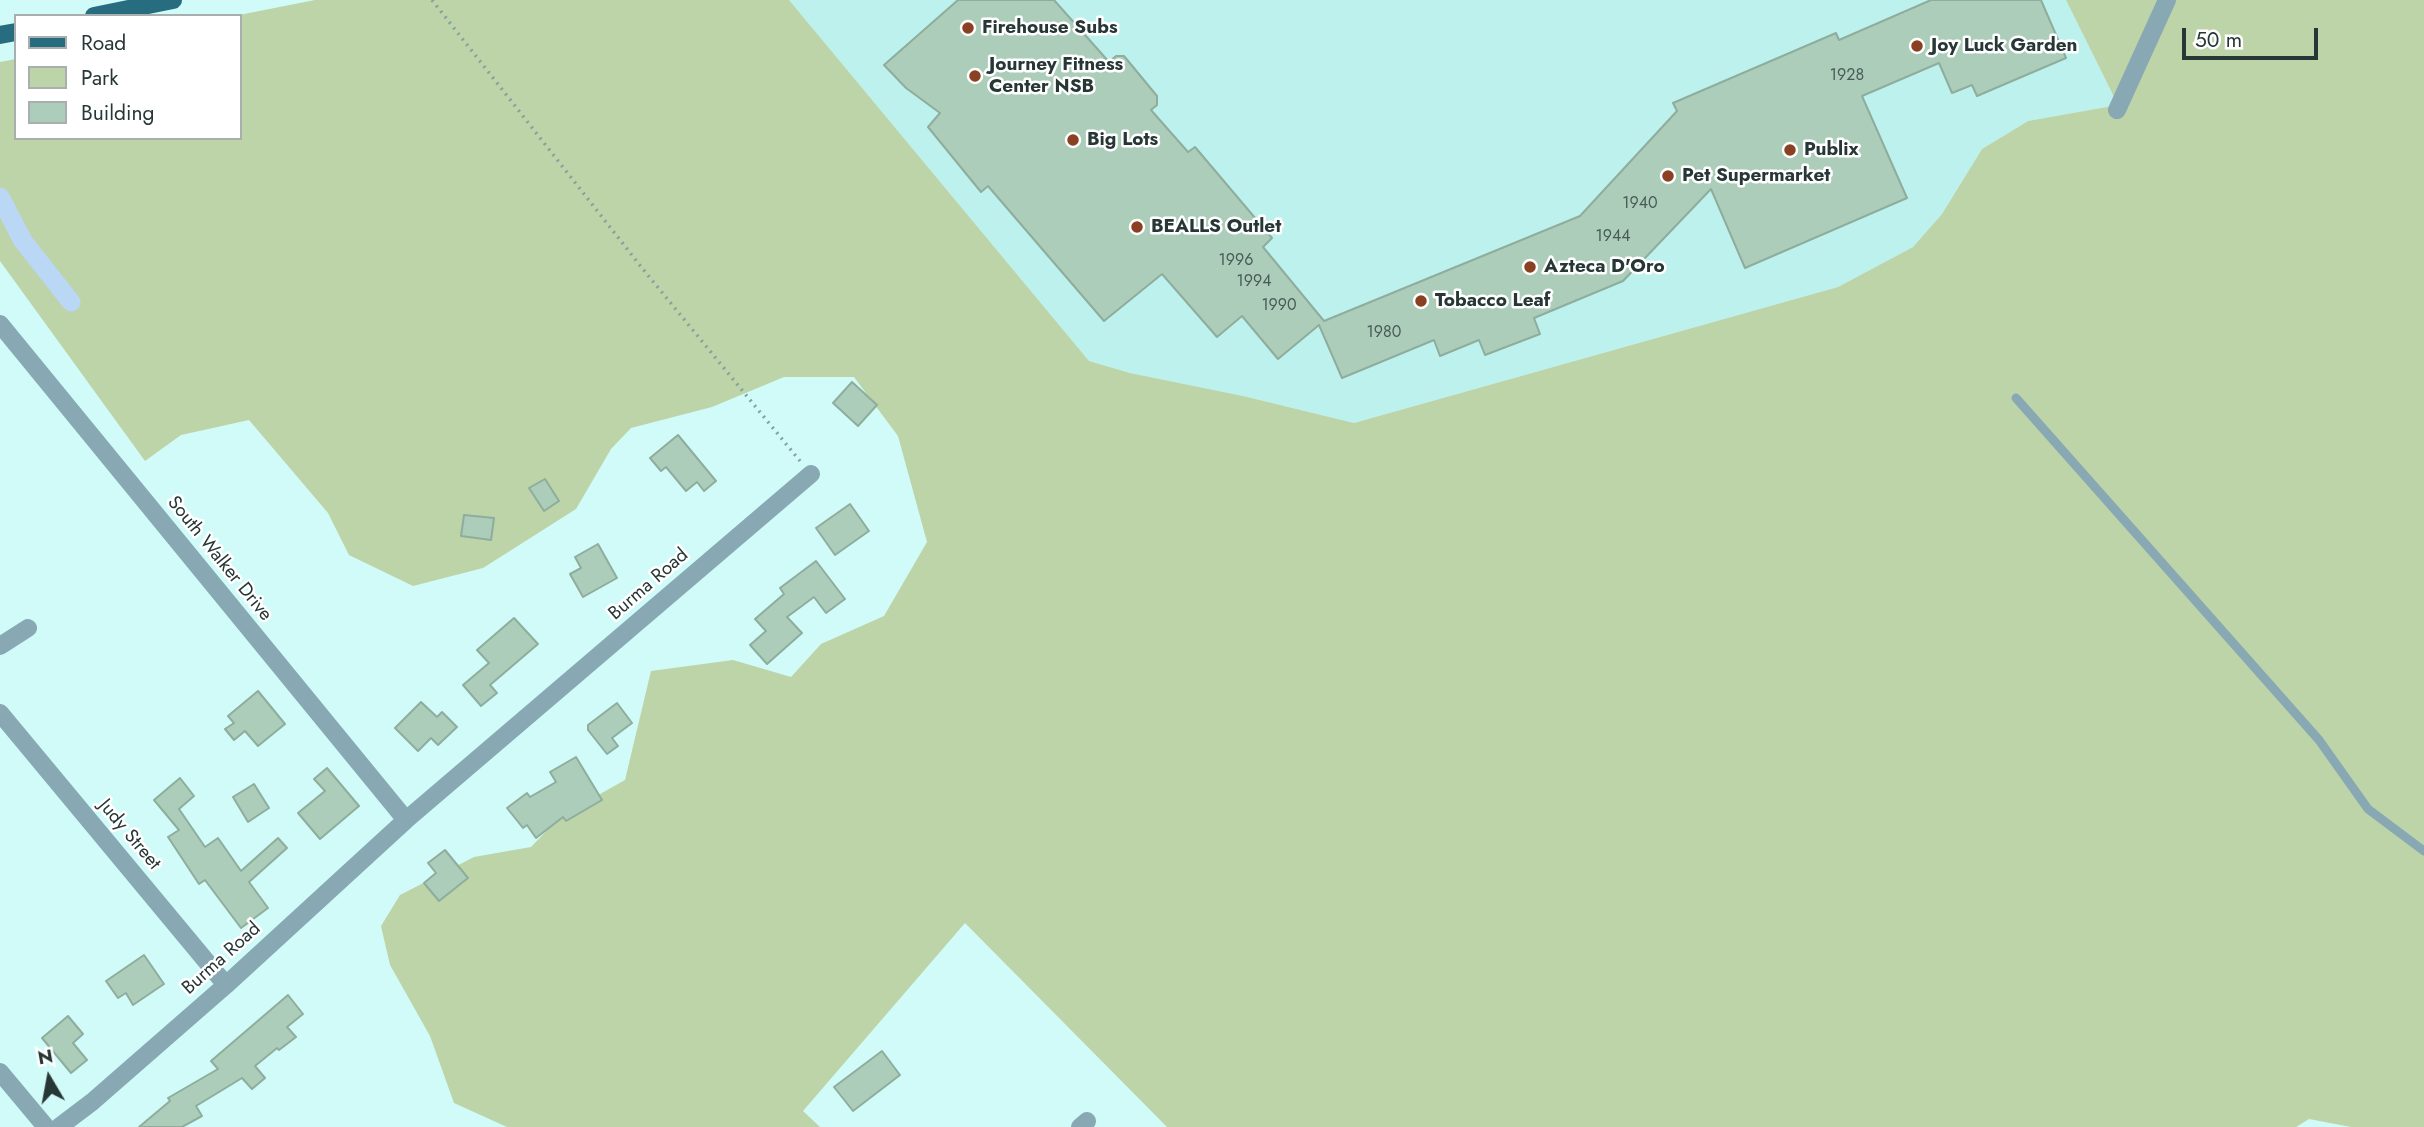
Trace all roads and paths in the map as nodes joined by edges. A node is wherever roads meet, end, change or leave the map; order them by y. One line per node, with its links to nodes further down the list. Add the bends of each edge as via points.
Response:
1 (173, 0): 4 (main road)
2 (432, 0): 8 (path)
3 (2167, 0): 5 (street)
4 (104, 14)
5 (2118, 110)
6 (0, 324): 12 (street, South Walker Drive)
7 (2016, 398): 13 (lane, via 2319,740 2368,809)
8 (811, 474): 12 (street, Burma Road)
9 (29, 628): 10 (street)
10 (0, 646)
11 (0, 713): 14 (street, Judy Street)
12 (407, 820): 14 (street, Burma Road)
13 (2424, 851)
14 (226, 985): 17 (street, Burma Road)
15 (0, 1072): 16 (street)
16 (46, 1127)
17 (59, 1127)

